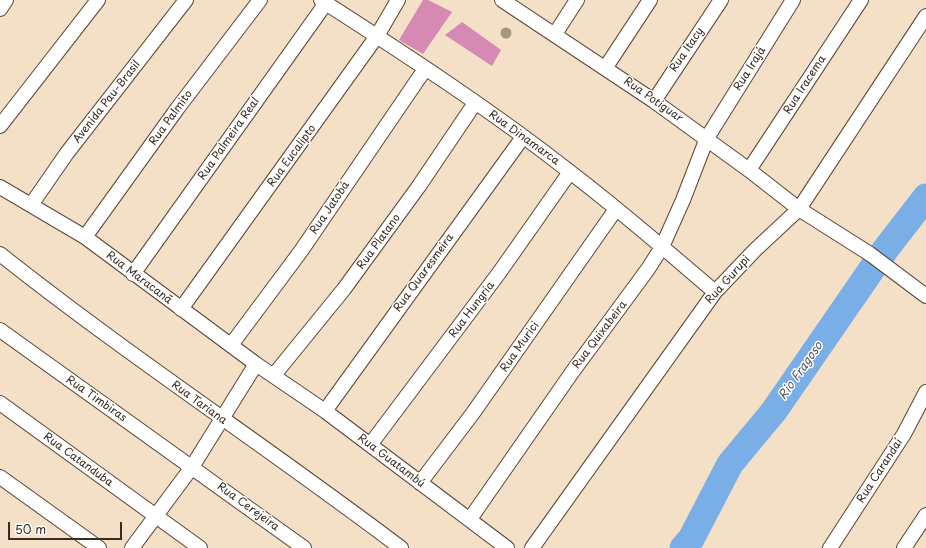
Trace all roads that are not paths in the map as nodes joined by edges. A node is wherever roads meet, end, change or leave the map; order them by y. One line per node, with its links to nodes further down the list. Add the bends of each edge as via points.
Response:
1 (6, 0): 13 (street)
2 (98, 0): 21 (street)
3 (186, 0): 27 (street, Avenida Pau-Brasil, via 67,153)
4 (260, 0): 30 (street, Rua Palmito, via 177,109)
5 (398, 0): 16 (street, Rua Eucalipto)
6 (577, 0): 15 (street)
7 (650, 0): 17 (street)
8 (721, 0): 19 (street, Rua Itacy)
9 (793, 0): 23 (street, Rua Irajá)
10 (861, 0): 24 (street, Rua Iracema)
11 (507, 1): 15 (street, Rua Potiguar)
12 (323, 2): 16 (street, Rua Dinamarca); 33 (street, Rua Palmeira Real)
13 (0, 9)
14 (926, 16): 29 (street, Rua Gurupi)
15 (555, 34): 17 (street, Rua Potiguar)
16 (377, 36): 18 (street, Rua Dinamarca); 36 (street, Rua Eucalipto)
17 (606, 67): 19 (street, Rua Potiguar)
18 (425, 69): 20 (street, Rua Dinamarca); 38 (street, Rua Jatobá, via 301,251)
19 (654, 101): 23 (street, Rua Potiguar)
20 (475, 103): 22 (street, Rua Dinamarca); 40 (street, Rua Platano, via 419,186 344,289)
21 (0, 126)
22 (523, 137): 25 (street, Rua Dinamarca); 43 (street, Rua Quaresmeira)
23 (707, 138): 24 (street, Rua Potiguar); 31 (street, Rua Quixabeira)
24 (749, 170): 29 (street, Rua Potiguar)
25 (570, 172): 28 (street, Rua Dinamarca); 45 (street, Rua Hungria, via 499,273)
26 (0, 187): 27 (street, Rua Maracanã)
27 (31, 205): 30 (street, Rua Maracanã)
28 (616, 209): 31 (street, Rua Dinamarca); 48 (street, Rua Murici, via 473,413)
29 (799, 209): 34 (street, Rua Gurupi); 35 (street, Rua Potiguar, via 870,254)
30 (85, 237): 33 (street, Rua Maracanã)
31 (662, 247): 34 (street, Rua Dinamarca); 51 (street, Rua Quixabeira)
32 (0, 254): 44 (street, Rua Tariana)
33 (133, 274): 36 (street, Rua Maracanã)
34 (715, 292): 58 (street, Rua Gurupi)
35 (926, 296)
36 (181, 309): 38 (street, Rua Maracanã)
37 (0, 330): 46 (street, Rua Timbiras)
38 (231, 346): 39 (street, Rua Maracanã)
39 (256, 364): 40 (street, Rua Maracanã); 44 (street)
40 (274, 375): 43 (street, Rua Guatambú)
41 (926, 392): 59 (street, Rua Carandaí, via 904,434)
42 (0, 403): 50 (street, Rua Catanduba)
43 (325, 411): 45 (street, Rua Guatambú)
44 (222, 420): 46 (street); 56 (street, Rua Tariana)
45 (370, 444): 48 (street, Rua Guatambú)
46 (192, 466): 50 (street); 55 (street, Rua Cerejeira)
47 (0, 477): 52 (street)
48 (420, 483): 51 (street, Rua Guatambú)
49 (926, 515): 60 (street)
50 (156, 516): 53 (street); 54 (street, Rua Catanduba)
51 (470, 519): 57 (street, Rua Guatambú)
52 (99, 548)
53 (132, 548)
54 (200, 548)
55 (304, 548)
56 (401, 548)
57 (507, 548)
58 (532, 548)
59 (830, 548)
60 (904, 548)

